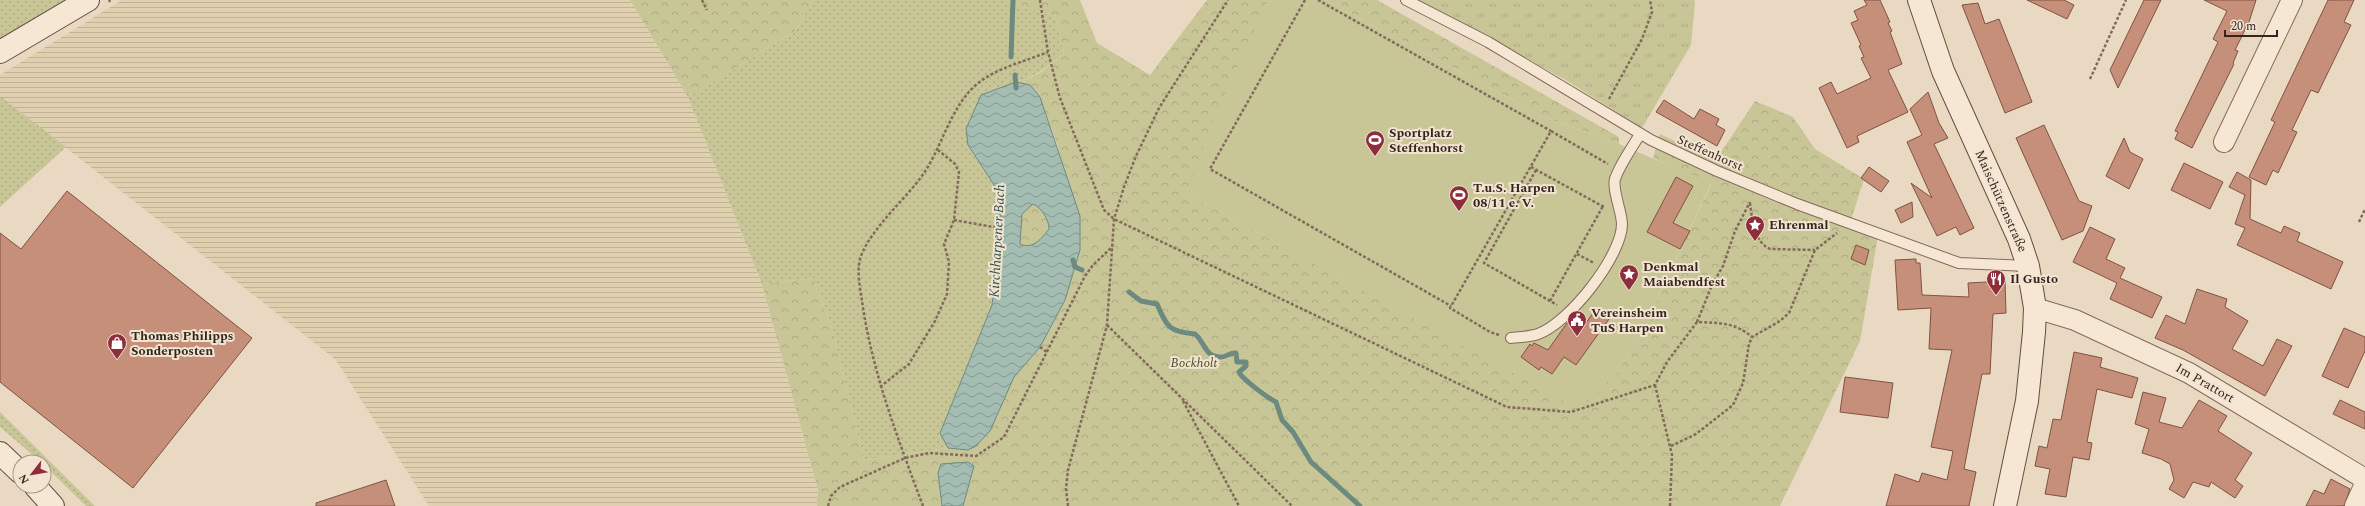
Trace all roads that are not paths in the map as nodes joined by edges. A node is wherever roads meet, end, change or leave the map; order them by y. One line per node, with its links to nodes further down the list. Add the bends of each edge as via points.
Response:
1 (88, 0): 5 (street)
2 (1406, 0): 6 (lane, Steffenhorst, via 1488,42)
3 (1919, 0): 8 (street, Maischützenstraße, via 1943,71 2019,239)
4 (2292, 0): 7 (street)
5 (0, 52)
6 (1640, 134): 8 (lane, Steffenhorst, via 1716,170 1798,204 1959,263); 10 (lane, via 1614,180 1622,225 1618,240 1603,269 1582,301 1559,322 1538,334)
7 (2224, 142)
8 (2028, 266): 9 (street, Maischützenstraße)
9 (2035, 308): 13 (street, Im Prattort, via 2074,320 2189,373); 17 (street, Maischützenstraße, via 2027,401)
10 (1511, 338)
11 (1, 455): 12 (street)
12 (12, 465)
13 (2365, 479)
14 (2365, 484): 18 (street)
15 (43, 494): 16 (street)
16 (54, 506)
17 (2005, 506)
18 (2354, 506)

